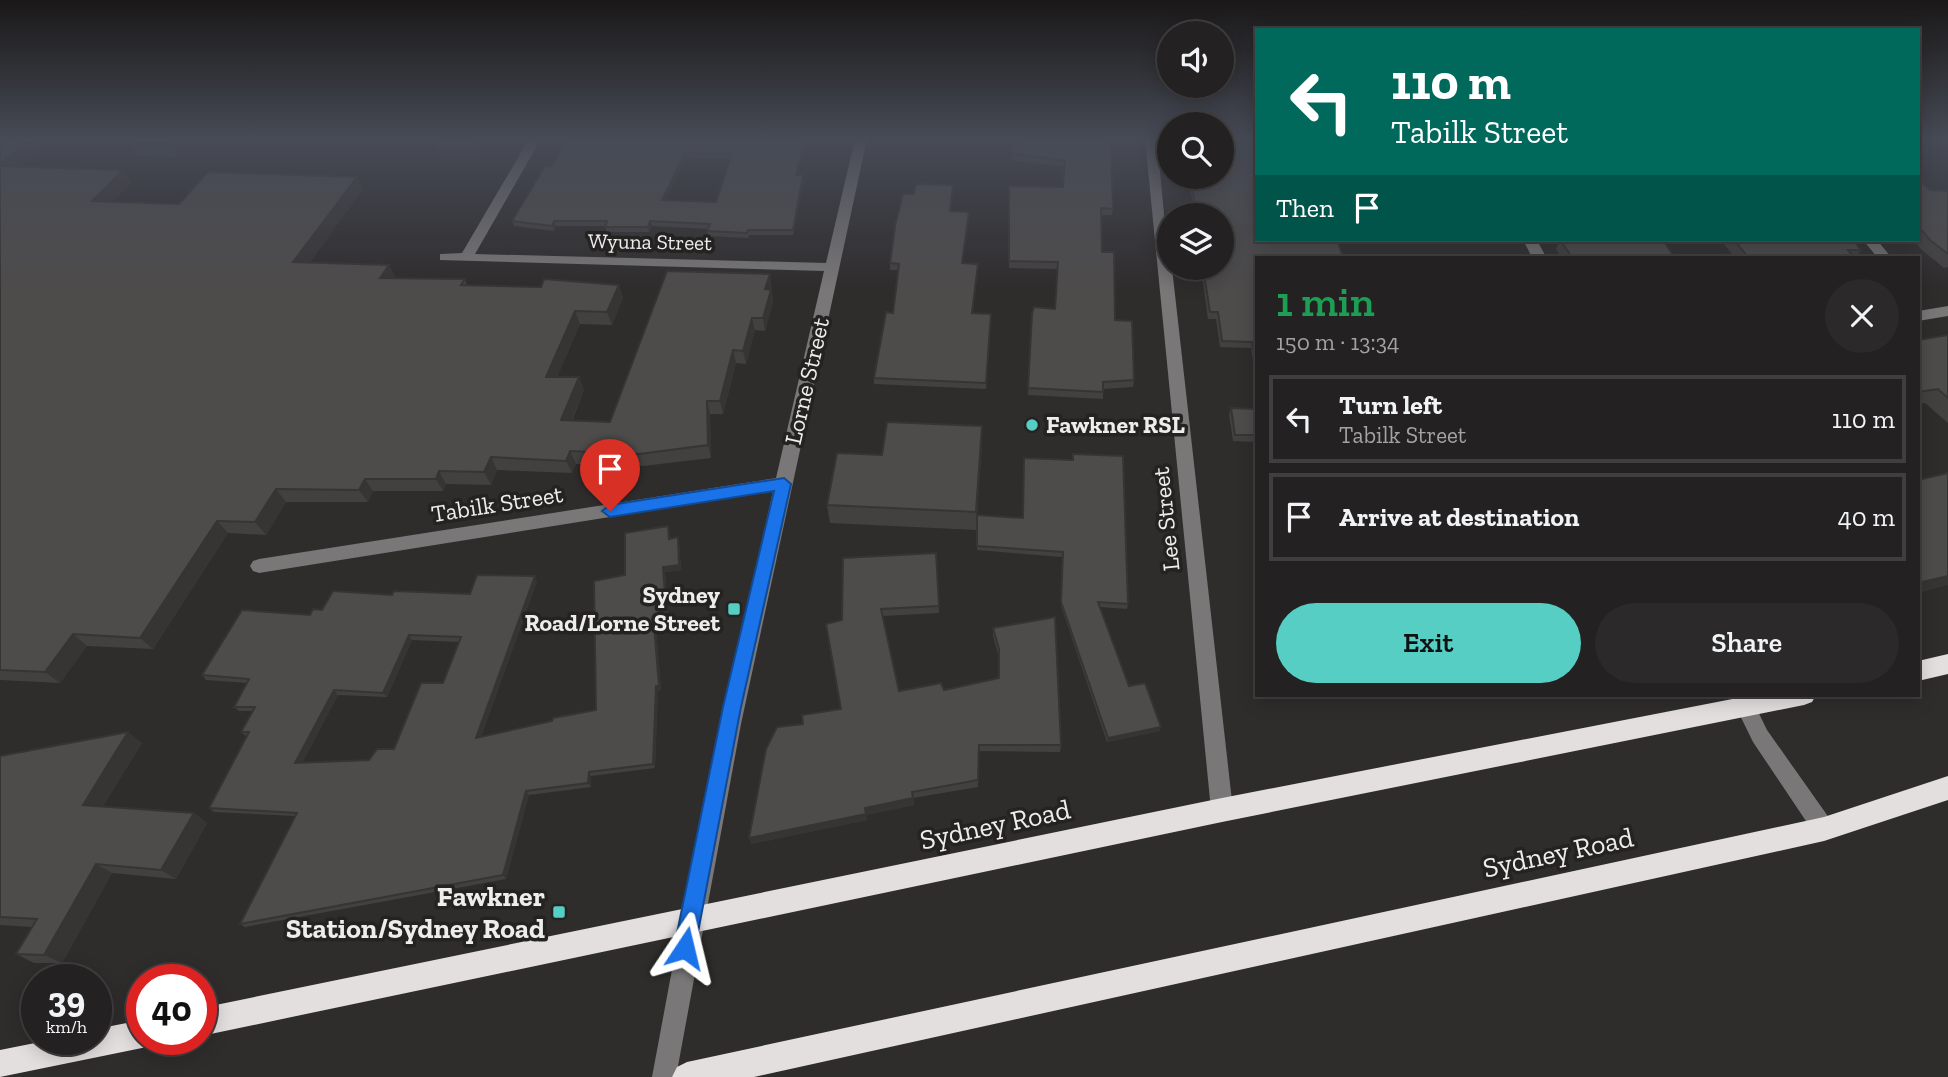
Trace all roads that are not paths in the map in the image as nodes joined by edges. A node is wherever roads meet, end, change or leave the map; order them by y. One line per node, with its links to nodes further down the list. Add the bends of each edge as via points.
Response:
1 (505, 189): 7 (street)
2 (850, 189): 8 (street, Lorne Street)
3 (1156, 189): 18 (street, Lee Street)
4 (1872, 242): 5 (street)
5 (1883, 256)
6 (445, 257): 7 (street, Wyuna Street)
7 (466, 258): 8 (street, Wyuna Street)
8 (832, 267): 11 (street, Lorne Street)
9 (1948, 311): 10 (street)
10 (1924, 315)
11 (784, 484): 12 (street, Tabilk Street); 20 (street, Lorne Street, via 732,707)
12 (259, 566)
13 (1948, 664): 14 (highway)
14 (1920, 671)
15 (1783, 697): 16 (highway, Sydney Road)
16 (1742, 701): 18 (highway, Sydney Road); 19 (street, via 1787,779)
17 (1948, 788): 19 (highway, Sydney Road)
18 (1222, 810): 20 (highway, Sydney Road)
19 (1825, 829): 25 (highway, Sydney Road)
20 (689, 922): 21 (highway, Sydney Road); 24 (street, Lorne Street)
21 (217, 1019)
22 (126, 1037): 23 (highway)
23 (0, 1065)
24 (664, 1077)
25 (687, 1077)

